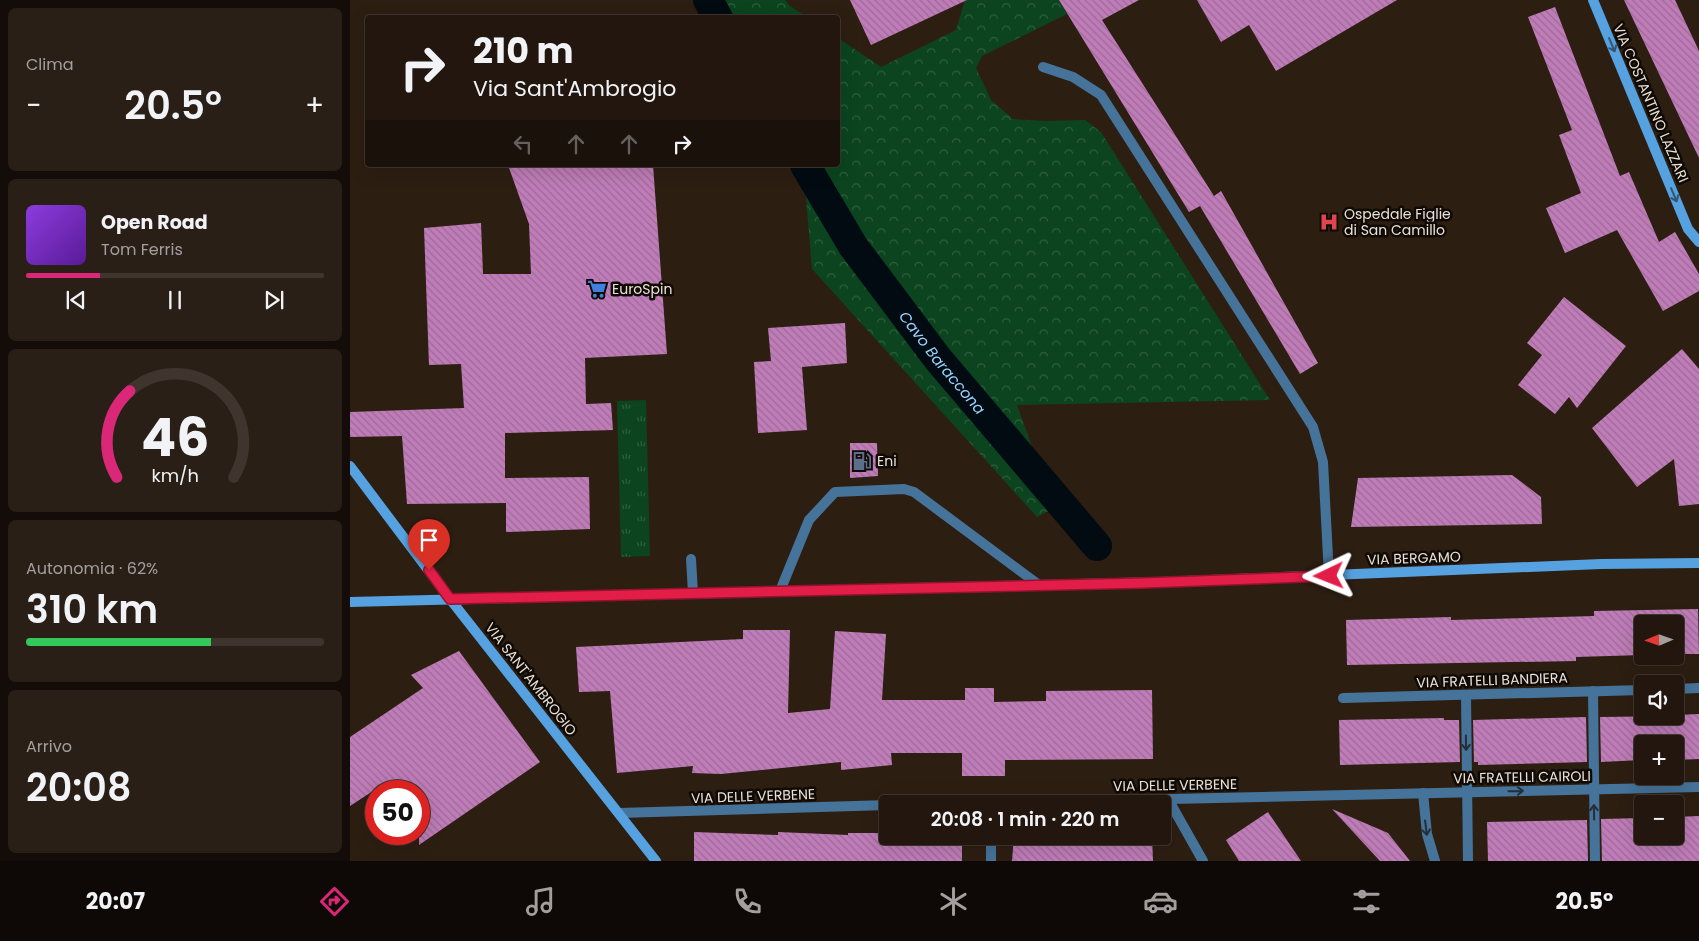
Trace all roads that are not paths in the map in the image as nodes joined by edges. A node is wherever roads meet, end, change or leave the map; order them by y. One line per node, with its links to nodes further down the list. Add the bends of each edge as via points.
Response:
1 (1593, 0): 3 (main road, VIA COSTANTINO LAZZARI, one-way to 3, via 1688,229)
2 (1044, 67): 7 (street, via 1073,77 1101,94 1313,427 1323,462)
3 (1699, 242)
4 (350, 466): 11 (main road, VIA SANT'AMBROGIO)
5 (692, 559): 10 (street)
6 (1699, 562): 7 (main road, VIA BERGAMO)
7 (1329, 576): 8 (main road, VIA BERGAMO)
8 (1039, 585): 9 (main road, VIA BERGAMO); 9 (street, via 914,492 904,489 835,492 809,520)
9 (780, 591): 10 (main road, VIA BERGAMO)
10 (693, 594): 11 (main road, VIA BERGAMO)
11 (450, 599): 12 (main road, VIA BERGAMO); 27 (main road, VIA SANT'AMBROGIO)
12 (350, 602)
13 (1699, 688): 14 (street)
14 (1684, 689)
15 (1634, 690): 16 (street, VIA FRATELLI BANDIERA)
16 (1593, 692): 17 (street, VIA FRATELLI BANDIERA); 20 (street)
17 (1466, 695): 18 (street, VIA FRATELLI BANDIERA); 21 (street, one-way to 21)
18 (1343, 698)
19 (1699, 787): 20 (street, VIA FRATELLI CAIROLI)
20 (1594, 789): 21 (street, VIA FRATELLI CAIROLI, one-way to 20); 34 (street, one-way to 20)
21 (1467, 792): 22 (street, VIA FRATELLI CAIROLI); 33 (street)
22 (1422, 793): 23 (street, VIA FRATELLI CAIROLI); 32 (street, one-way to 32, via 1427,834)
23 (1346, 795): 24 (street, VIA DELLE VERBENE)
24 (1171, 799)
25 (1171, 804): 31 (street)
26 (879, 805): 27 (street, VIA DELLE VERBENE)
27 (619, 813): 29 (main road, VIA SANT'AMBROGIO)
28 (991, 845): 30 (street)
29 (656, 861)
30 (991, 861)
31 (1203, 861)
32 (1435, 861)
33 (1468, 861)
34 (1595, 861)

